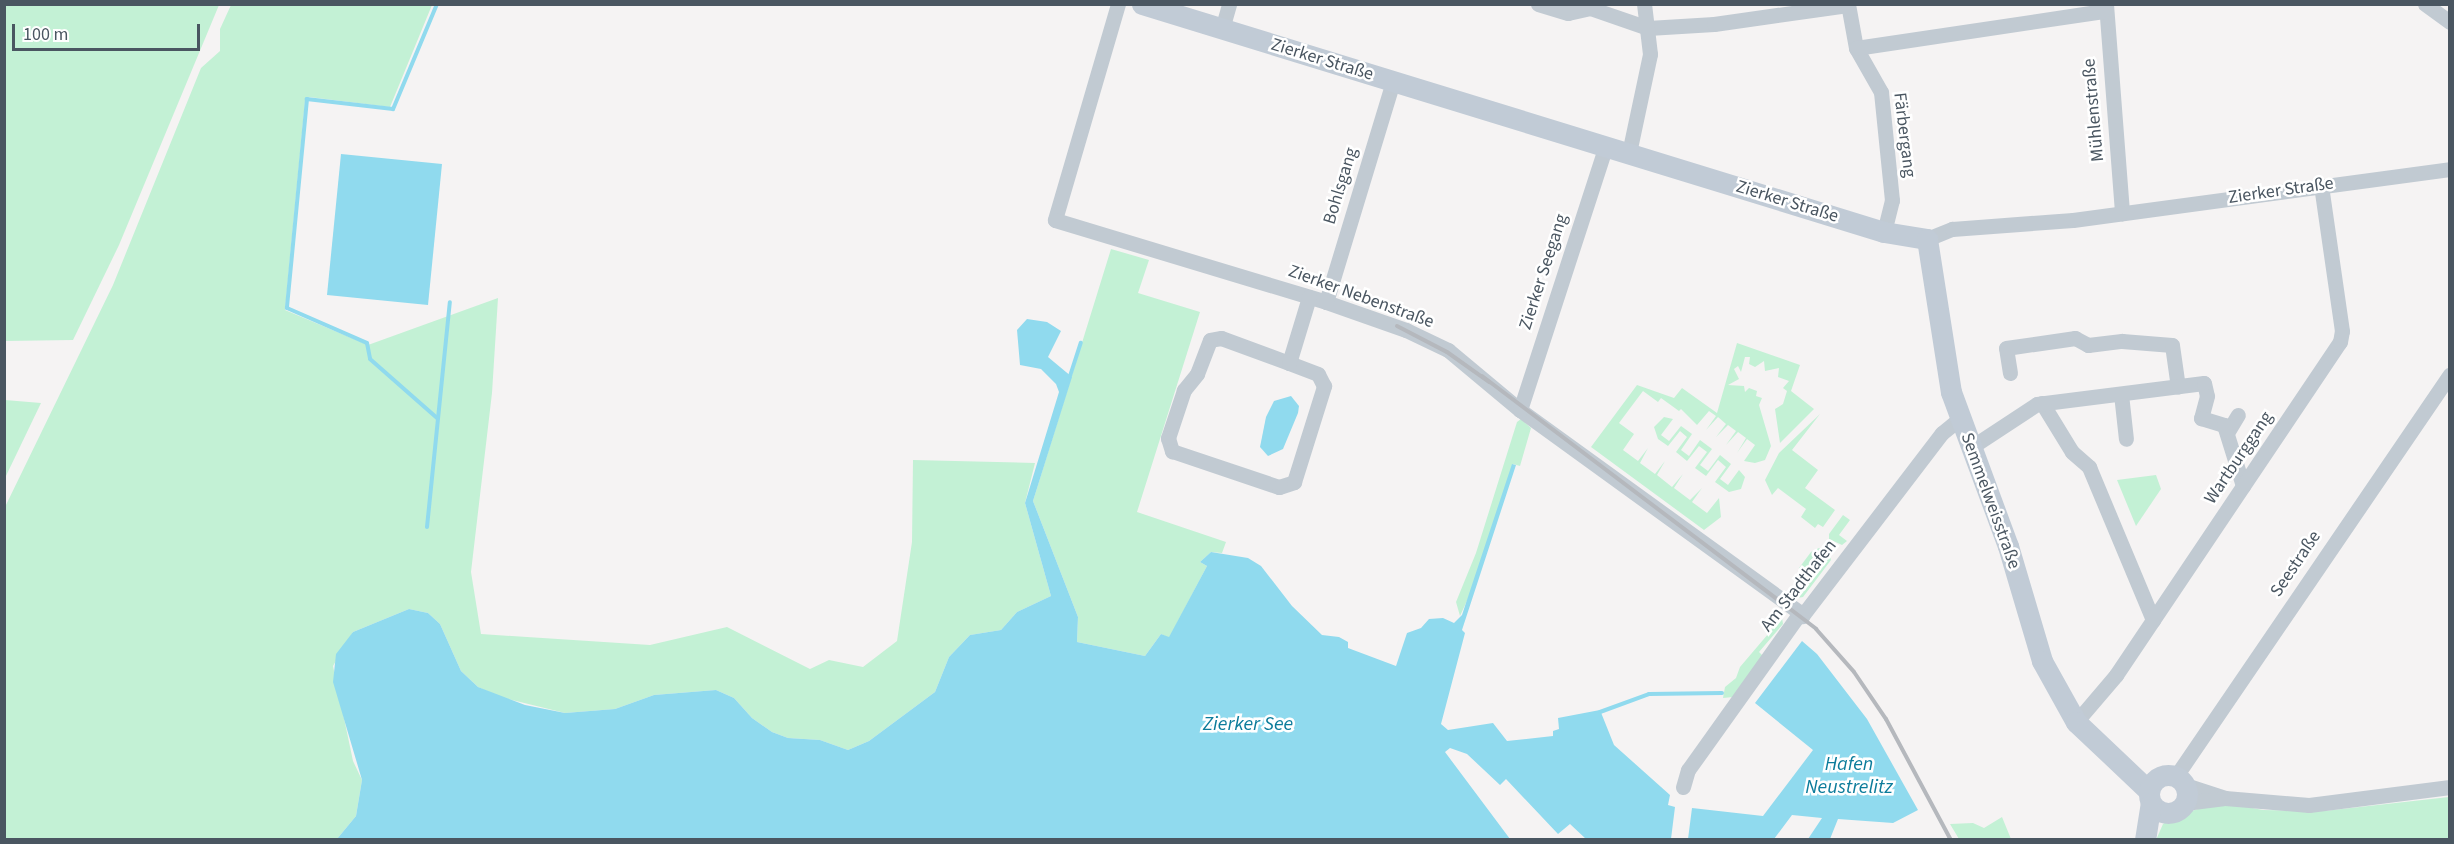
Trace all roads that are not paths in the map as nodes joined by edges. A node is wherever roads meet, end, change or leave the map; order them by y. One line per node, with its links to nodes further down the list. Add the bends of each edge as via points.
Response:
1 (1118, 4): 20 (street, Zierker Nebenstraße, via 1055,220)
2 (1142, 4): 11 (main road, Zierker Straße)
3 (1229, 4): 11 (street)
4 (1538, 4): 10 (street, via 1568,13 1590,8)
5 (1644, 4): 10 (street, Zierker Seegang)
6 (2425, 4): 9 (street)
7 (1848, 5): 10 (street, via 1714,24); 12 (street, Färbergang)
8 (2105, 8): 12 (street); 17 (street, Mühlenstraße)
9 (2450, 22)
10 (1648, 28): 14 (street, Zierker Seegang, via 1650,54)
11 (1222, 29): 13 (main road, Zierker Straße)
12 (1856, 48): 18 (street, Färbergang, via 1881,92 1892,200)
13 (1394, 82): 14 (main road, Zierker Straße); 21 (street, Bohlsgang)
14 (1618, 150): 18 (main road, Zierker Straße); 28 (street, Zierker Seegang)
15 (2450, 169): 16 (street, Zierker Straße)
16 (2321, 186): 17 (street, Zierker Straße); 34 (street, Wartburggang, via 2342,331 2340,342)
17 (2122, 213): 19 (street, Zierker Straße, via 1952,229)
18 (1887, 224): 19 (main road, Zierker Straße)
19 (1927, 239): 30 (main road, Semmelweisstraße, via 1942,351)
20 (1309, 297): 21 (street, Zierker Nebenstraße); 22 (street)
21 (1326, 302): 28 (street, Zierker Nebenstraße, via 1406,330 1448,350)
22 (1289, 363): 22 (street, via 1318,374 1324,386 1291,485 1279,487 1172,452 1168,438 1184,390 1197,374 1210,340 1221,338)
23 (2010, 373): 25 (street, via 2006,348 2075,338 2088,345 2122,340 2172,345)
24 (2450, 374): 40 (street, Seestraße)
25 (2178, 387): 26 (street); 31 (street, via 2205,384 2207,396 2201,418 2218,421)
26 (2121, 394): 27 (street); 32 (street)
27 (2042, 404): 33 (street); 36 (street, via 2069,448 2091,471)
28 (1520, 410): 35 (street, Zierker Nebenstraße)
29 (2238, 415): 31 (street)
30 (1959, 419): 33 (main road, Semmelweisstraße); 35 (street, Am Stadthafen, via 1942,433)
31 (2226, 433): 34 (street)
32 (2126, 439)
33 (1970, 448): 37 (main road, Semmelweisstraße, via 2008,546 2042,661)
34 (2243, 486): 36 (street, Wartburggang)
35 (1800, 613): 38 (street, Am Stadthafen, via 1688,770)
36 (2153, 620): 37 (street, Wartburggang, via 2116,675)
37 (2076, 722): 40 (main road, Semmelweisstraße, via 2098,747)
38 (1683, 787)
39 (2450, 787): 40 (street, via 2325,804)
40 (2167, 792): 41 (main road)
41 (2146, 840)

